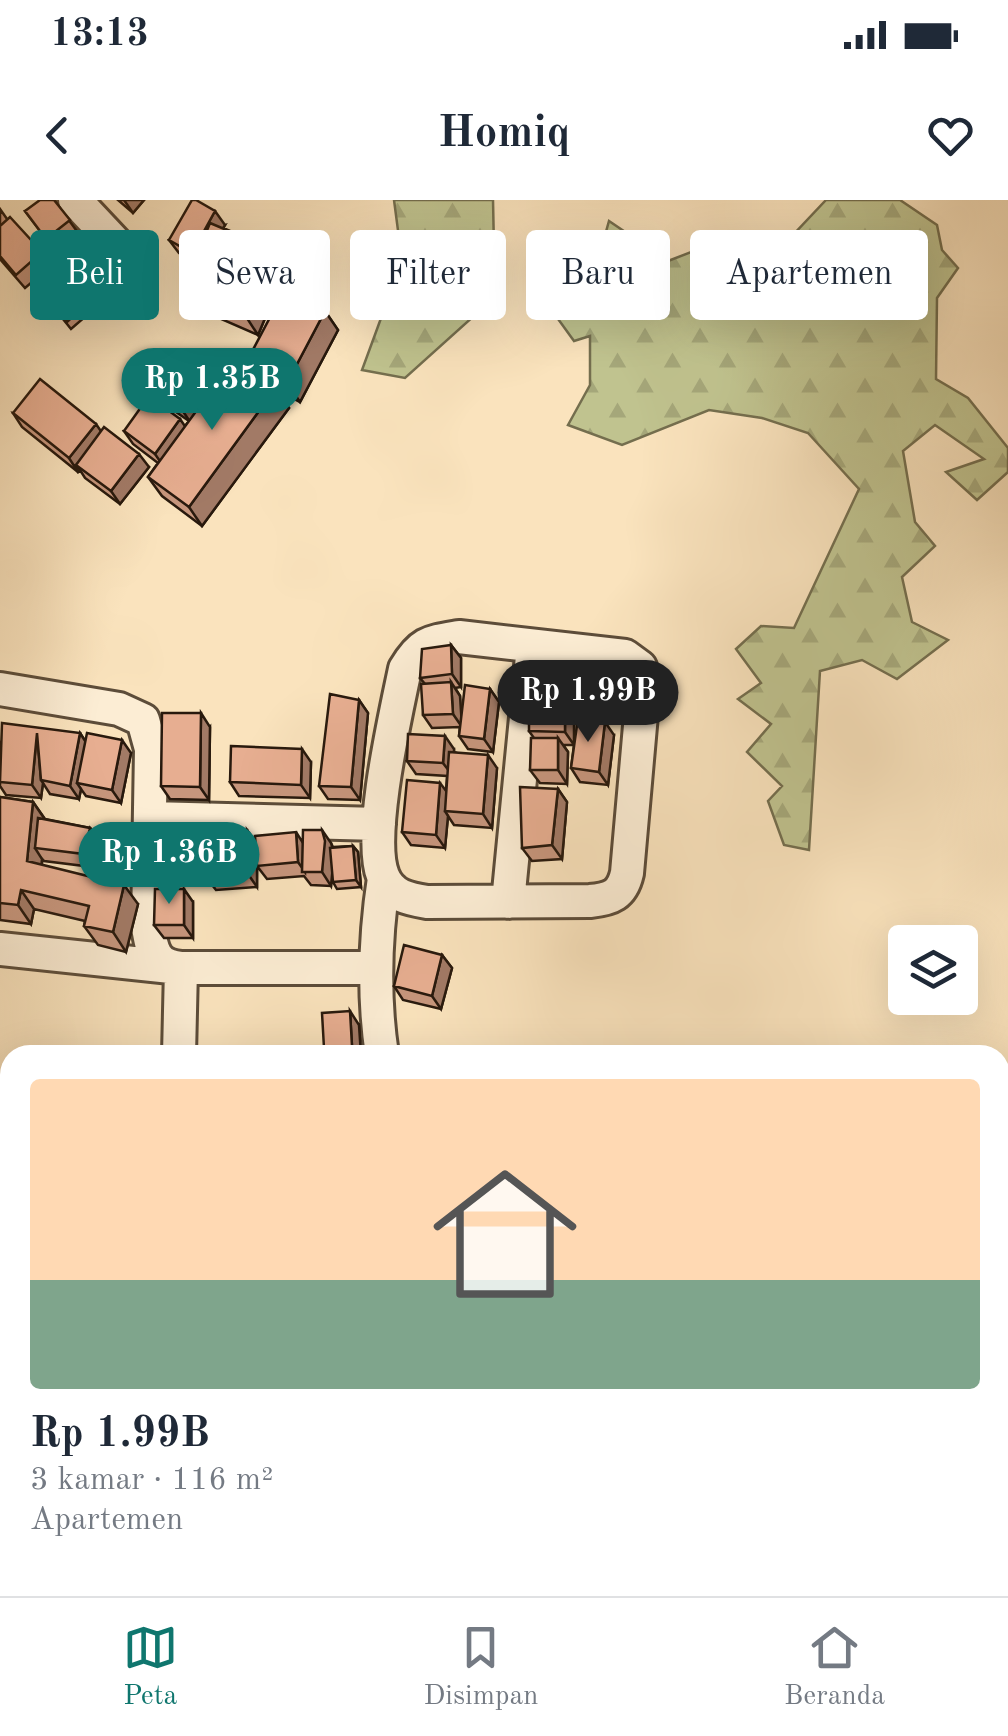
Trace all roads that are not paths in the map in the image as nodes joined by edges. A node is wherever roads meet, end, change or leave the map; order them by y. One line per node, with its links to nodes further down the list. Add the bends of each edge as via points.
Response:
1 (75, 200): 2 (street)
2 (103, 230)
3 (533, 646): 6 (street, via 459,638 416,650 402,682); 8 (street); 8 (street, via 626,656 640,667 627,873 624,886 608,899)
4 (0, 690): 5 (street, via 120,709 143,720)
5 (150, 818): 6 (street); 10 (street, via 148,928 153,954)
6 (379, 824): 7 (street)
7 (384, 878): 8 (street, via 406,899); 11 (street)
8 (508, 902)
9 (0, 949): 10 (street)
10 (176, 968): 11 (street); 12 (street)
11 (376, 968): 13 (street)
12 (179, 1045)
13 (380, 1045)

